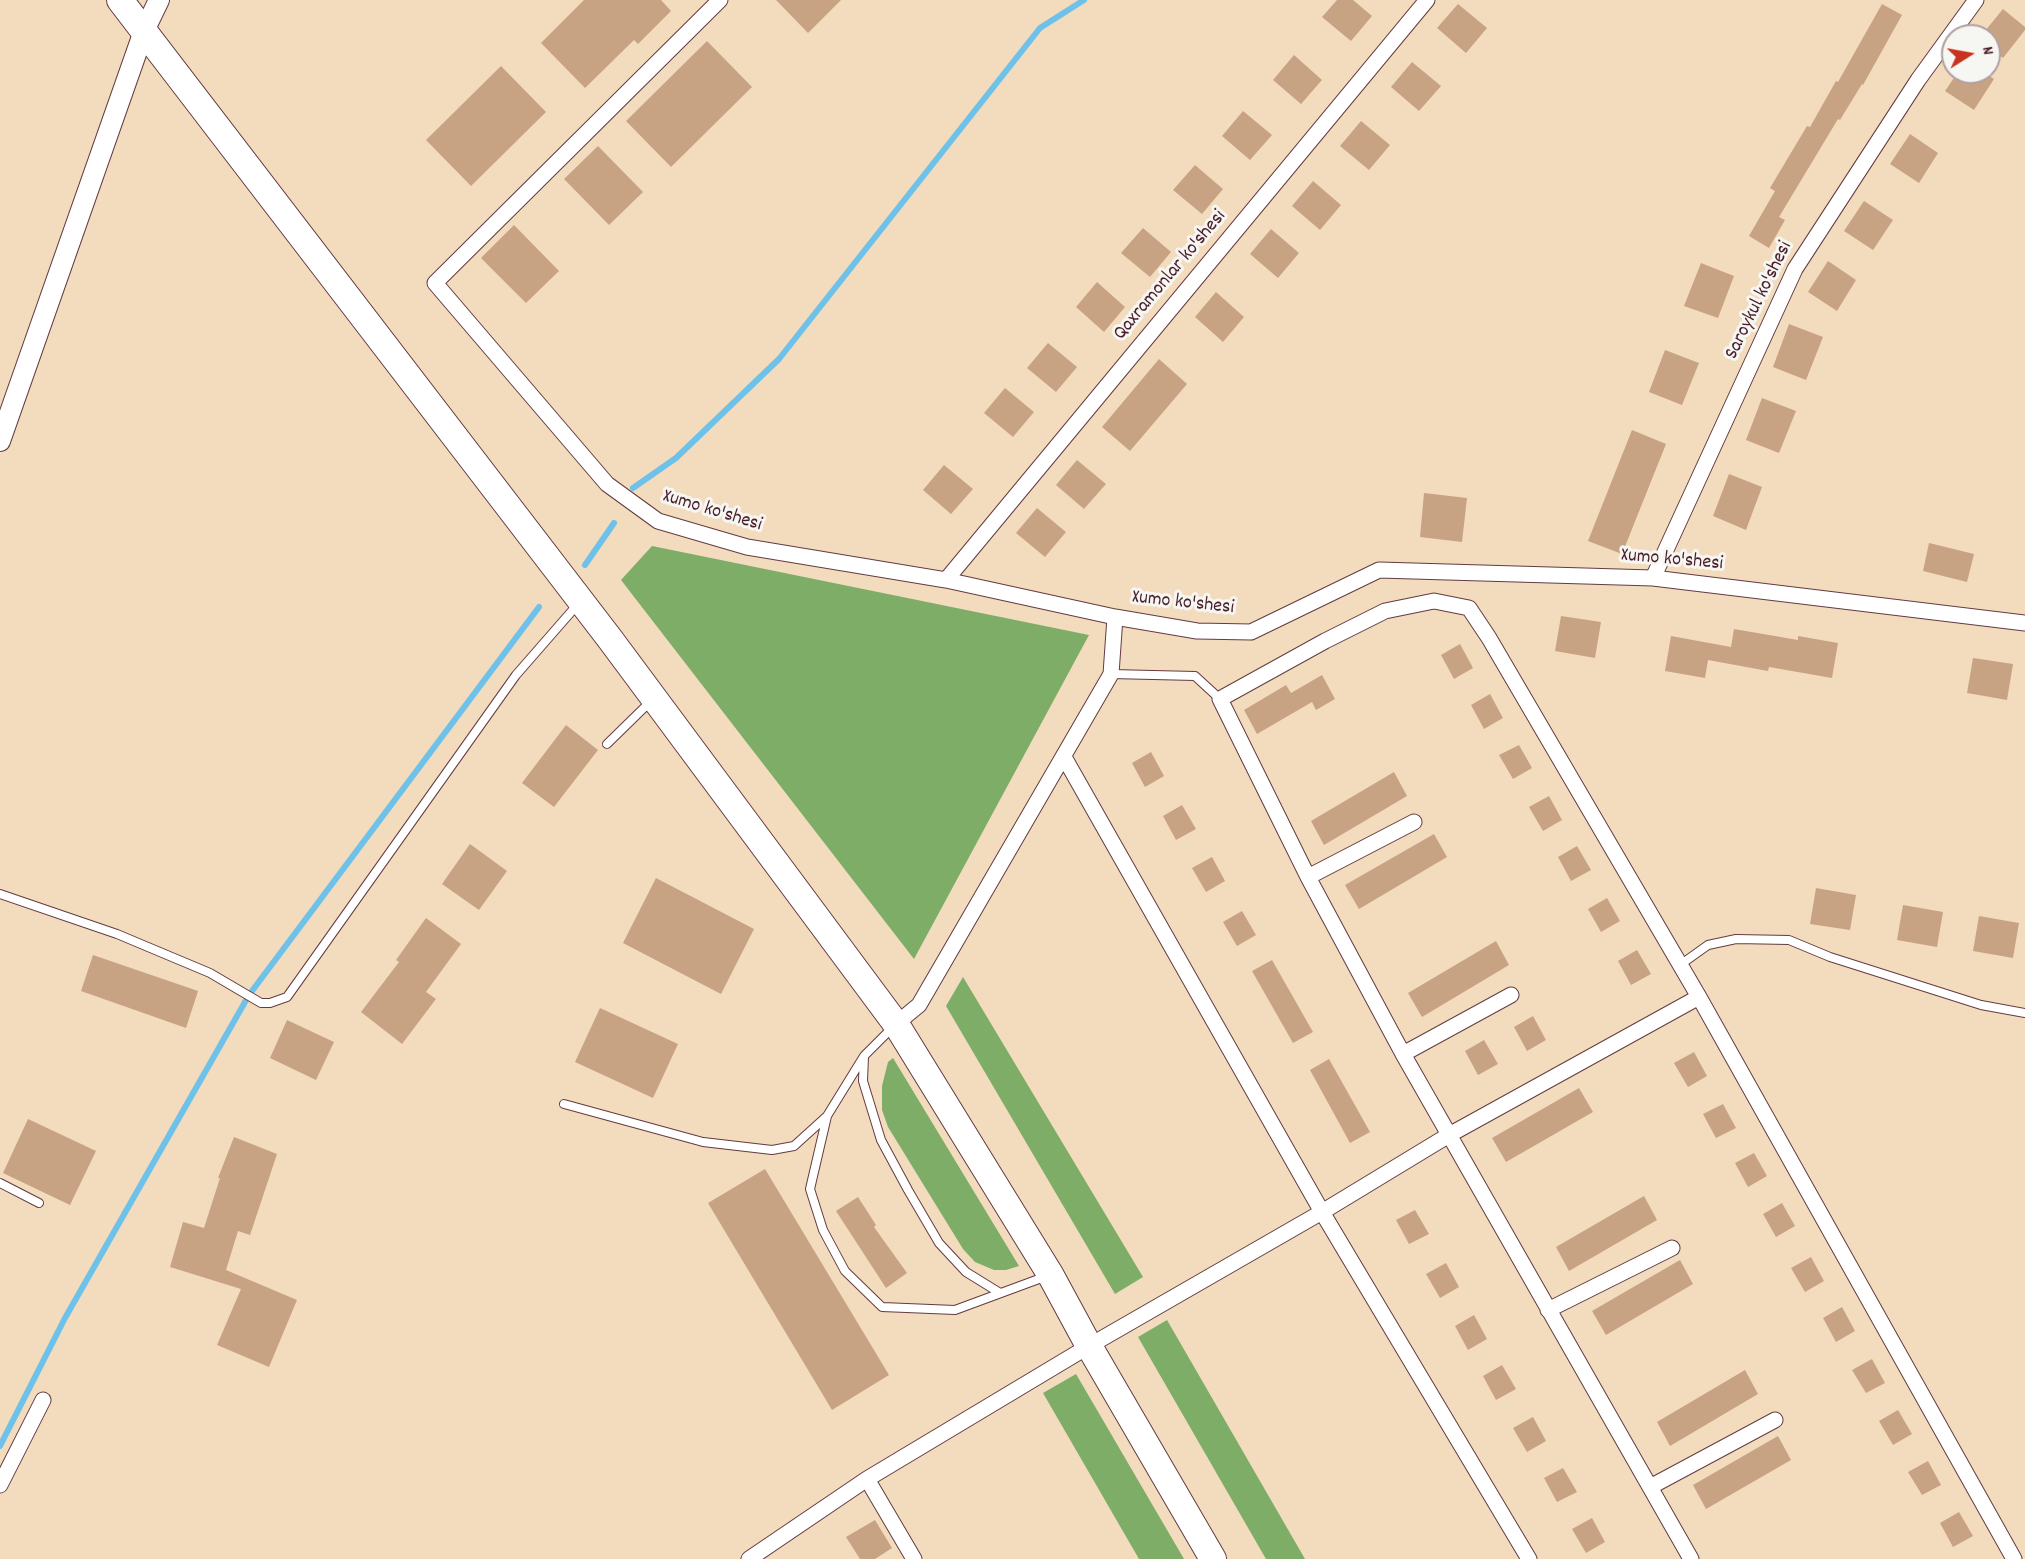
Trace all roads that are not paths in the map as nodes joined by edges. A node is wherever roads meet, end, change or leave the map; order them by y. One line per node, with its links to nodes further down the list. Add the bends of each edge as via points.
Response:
1 (120, 0): 6 (main road)
2 (159, 0): 6 (street)
3 (720, 0): 9 (street, Xumo ko'shesi, via 435,284 607,484 658,521 747,547)
4 (1427, 0): 9 (street, Qaxramonlar ko'shesi)
5 (1976, 0): 8 (street, Saroykul ko'shesi, via 1918,80 1795,269)
6 (144, 31): 7 (street); 10 (main road)
7 (0, 441)
8 (1653, 578): 11 (street, Xumo ko'shesi, via 1379,570 1251,632 1197,631); 12 (street, Xumo ko'shesi)
9 (946, 580): 11 (street, Xumo ko'shesi)
10 (581, 600): 14 (main road); 20 (lane, via 516,675 287,998 261,1002 210,973 117,934)
11 (1115, 618): 13 (street)
12 (2025, 624)
13 (1111, 674): 15 (lane, via 1195,676); 17 (street)
14 (654, 698): 16 (lane); 25 (main road)
15 (1220, 699): 19 (street); 21 (street, via 1385,611 1434,601 1469,608)
16 (608, 744)
17 (1064, 757): 25 (street, via 919,1005); 33 (street)
18 (1414, 822): 19 (street)
19 (1308, 877): 26 (street)
20 (0, 894)
21 (1680, 965): 23 (street); 24 (lane, via 1708,945 1736,939 1790,940 1830,957 1981,1005)
22 (1511, 995): 26 (street)
23 (1699, 997): 30 (street); 49 (street)
24 (2025, 1013)
25 (896, 1024): 27 (lane); 35 (main road)
26 (1403, 1054): 30 (street)
27 (864, 1056): 29 (lane); 36 (lane, via 863,1081 881,1140 908,1190 939,1243 966,1272)
28 (564, 1104): 29 (lane, via 703,1142 771,1150 794,1146)
29 (827, 1116): 36 (lane, via 810,1189 823,1230 845,1271 882,1307 955,1310)
30 (1449, 1135): 33 (street); 37 (street)
31 (0, 1183): 32 (lane)
32 (39, 1203)
33 (1323, 1212): 38 (street); 47 (street)
34 (1672, 1248): 37 (street)
35 (1050, 1274): 36 (lane); 38 (main road)
36 (1000, 1293)
37 (1548, 1310): 43 (street)
38 (1089, 1346): 41 (street); 46 (main road)
39 (43, 1400): 42 (street)
40 (1775, 1420): 43 (street)
41 (867, 1479): 44 (street); 45 (street)
42 (0, 1485)
43 (1650, 1487): 48 (street)
44 (753, 1558)
45 (914, 1559)
46 (1213, 1559)
47 (1529, 1559)
48 (1691, 1559)
49 (2014, 1559)

